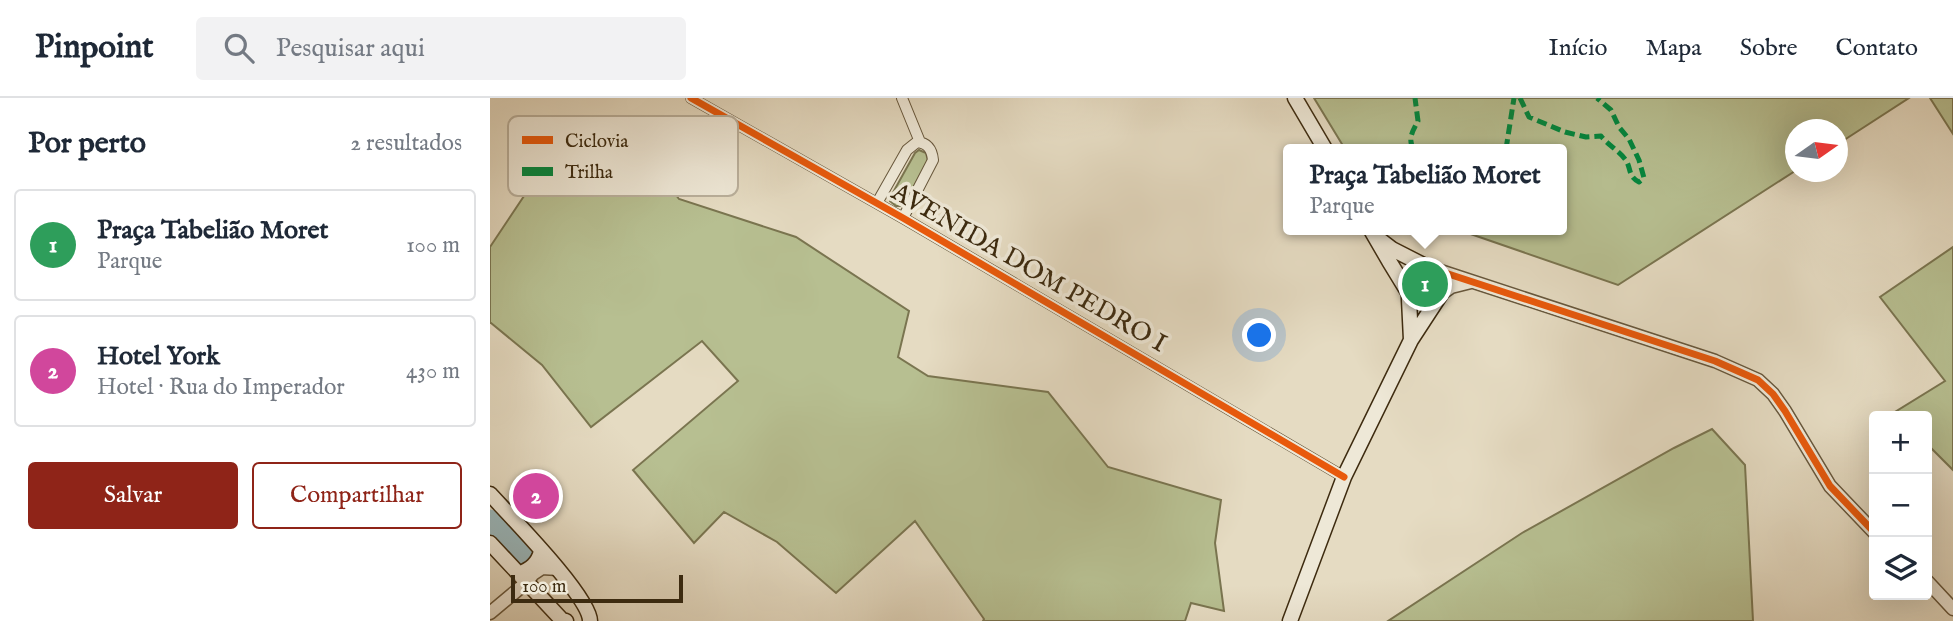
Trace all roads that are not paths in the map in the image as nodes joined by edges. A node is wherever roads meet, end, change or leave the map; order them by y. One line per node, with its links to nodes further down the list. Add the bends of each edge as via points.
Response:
1 (691, 98): 4 (street, AVENIDA DOM PEDRO I)
2 (902, 98): 6 (street)
3 (1296, 98): 7 (main road)
4 (723, 116)
5 (738, 125): 8 (street, AVENIDA DOM PEDRO I)
6 (920, 142): 8 (street, via 907,150); 9 (street, via 929,147 933,160)
7 (1322, 144)
8 (877, 203): 9 (street, AVENIDA DOM PEDRO I)
9 (903, 218): 17 (street, AVENIDA DOM PEDRO I)
10 (1374, 235): 14 (main road)
11 (1376, 235): 12 (main road)
12 (1430, 268): 13 (street); 14 (main road, via 1410,274); 15 (main road, via 1441,280)
13 (1475, 282): 15 (street); 19 (street, via 1715,361 1758,380 1786,411 1830,486)
14 (1408, 291): 15 (main road, via 1421,302); 16 (main road)
15 (1441, 294): 16 (main road)
16 (1412, 340): 17 (main road)
17 (1344, 477): 29 (main road)
18 (490, 494): 21 (main road)
19 (1869, 527)
20 (490, 543): 23 (main road)
21 (541, 551): 22 (main road); 23 (main road)
22 (558, 569): 23 (street, via 542,568); 28 (main road, via 581,598)
23 (523, 578): 26 (street); 27 (main road)
24 (1932, 586): 25 (street)
25 (1953, 609)
26 (490, 613)
27 (566, 621)
28 (590, 621)
29 (1290, 621)

